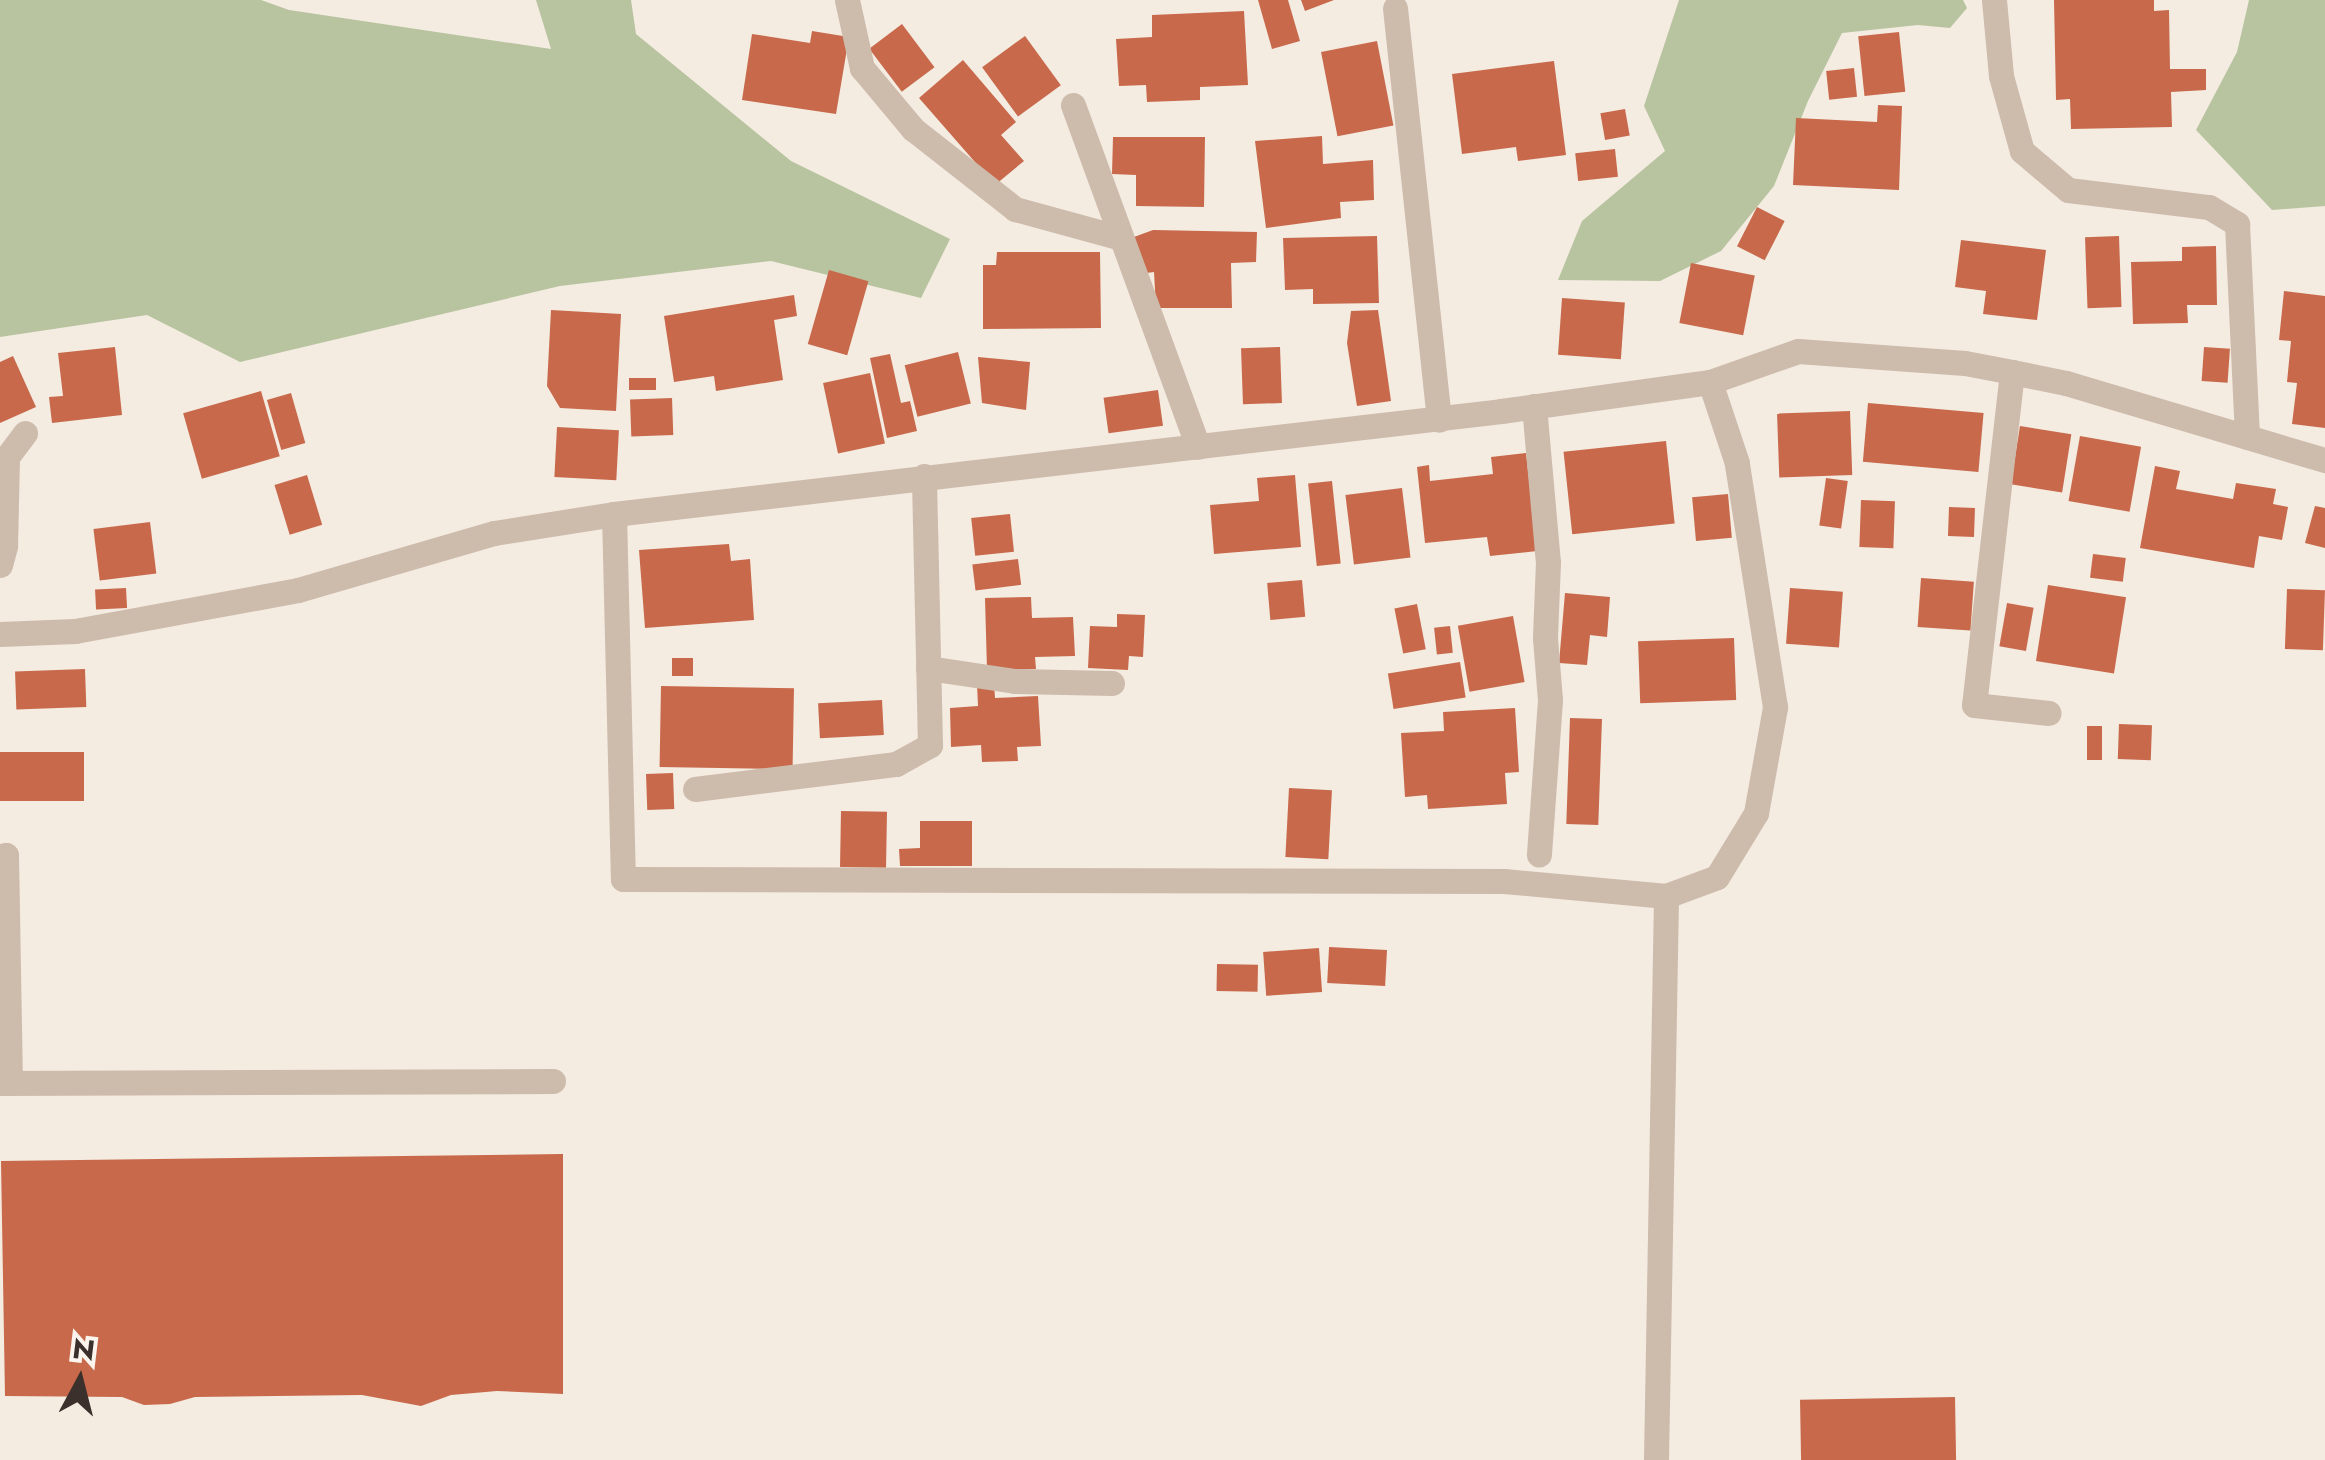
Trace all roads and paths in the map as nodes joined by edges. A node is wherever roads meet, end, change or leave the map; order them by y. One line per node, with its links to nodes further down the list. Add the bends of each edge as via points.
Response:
1 (847, 0): 5 (street, via 862,68 913,129 1015,209)
2 (1994, 0): 11 (street, via 2001,76 2022,150 2068,190 2209,207 2236,224)
3 (1396, 8): 9 (street)
4 (1073, 105): 5 (street)
5 (1121, 238): 12 (street)
6 (2012, 372): 7 (street, via 1965,362 1798,351); 11 (street); 20 (street, via 1974,705)
7 (1710, 382): 8 (street); 24 (street, via 1737,463 1774,706 1756,813 1717,877)
8 (1534, 406): 9 (street); 22 (street, via 1548,562 1550,700)
9 (1440, 420): 12 (street)
10 (26, 433): 16 (street, via 6,457)
11 (2247, 437): 13 (street)
12 (1198, 448): 14 (street)
13 (2325, 460)
14 (924, 476): 15 (street); 18 (street)
15 (614, 514): 17 (street, via 494,533 298,590 75,631); 24 (street, via 623,879 1504,881)
16 (0, 565)
17 (0, 634)
18 (928, 668): 19 (street, via 1015,682); 21 (street, via 930,744 896,764)
19 (1112, 684)
20 (2048, 713)
21 (695, 789)
22 (1538, 855)
23 (0, 856): 26 (street, via 6,856)
24 (1666, 896): 27 (street)
25 (554, 1081): 26 (street)
26 (5, 1083)
27 (1656, 1460)

